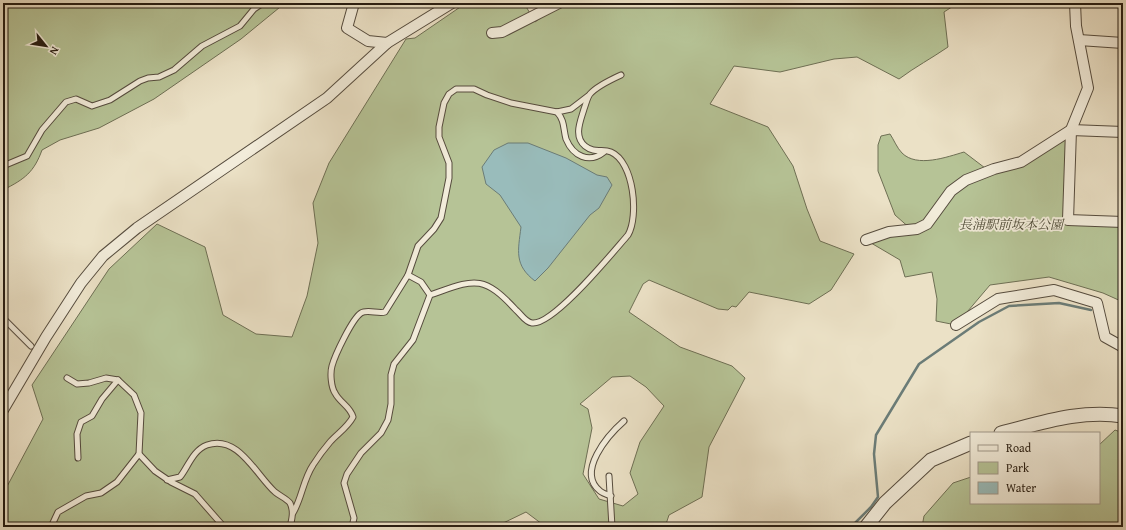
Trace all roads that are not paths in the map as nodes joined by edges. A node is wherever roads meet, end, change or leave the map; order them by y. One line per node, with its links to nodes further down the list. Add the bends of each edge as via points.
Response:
1 (263, 3): 16 (lane, via 254,9 240,26 202,46 174,70 159,77 140,81 110,100 92,106 76,99 66,102 42,130 27,156)
2 (354, 3): 8 (street, via 347,28 368,41)
3 (452, 3): 8 (street)
4 (559, 3): 6 (street, via 502,32)
5 (1075, 3): 7 (street)
6 (492, 33)
7 (1078, 40): 9 (street); 13 (street, via 1088,88)
8 (387, 43): 27 (street, via 327,98 137,228 104,256 74,295)
9 (1123, 43)
10 (621, 74): 11 (lane)
11 (589, 95): 12 (lane, via 571,109); 15 (lane, via 578,128 579,137 584,145 593,151)
12 (557, 112): 15 (lane, via 563,118 566,138 571,148 590,158); 19 (lane, via 511,103 474,89 456,89 450,94 444,103 439,137 449,163 449,178 441,218 418,246)
13 (1071, 130): 14 (street); 17 (street, via 1068,220); 18 (street, via 1021,162 966,180 951,191 927,224 917,230 890,232)
14 (1123, 132)
15 (604, 152): 20 (lane, via 610,151 626,166 635,210 633,226 628,235 560,309 533,323 527,321 502,295 485,284 474,281)
16 (3, 166)
17 (1123, 222)
18 (866, 240)
19 (408, 275): 20 (lane, via 421,282); 37 (lane, via 385,312 360,313 347,332 332,367 331,377 335,393 351,410 353,417 348,426 330,442 313,466)
20 (430, 295): 41 (lane, via 413,340 394,364 388,420 381,433 361,453 347,474 344,483 354,518)
21 (3, 318): 23 (lane)
22 (956, 325): 24 (street, via 998,299 1054,290 1097,303 1105,337)
23 (32, 346)
24 (1123, 347)
25 (67, 378): 26 (lane, via 77,384 106,378)
26 (118, 380): 32 (lane, via 134,395 141,413); 33 (lane, via 92,416 81,422 77,434)
27 (3, 410)
28 (1123, 416): 30 (street, via 1113,414 1065,417)
29 (624, 421): 36 (lane, via 611,432 599,450 590,473 600,491)
30 (1006, 432)
31 (970, 443): 43 (street, via 931,460 885,503)
32 (139, 454): 35 (lane); 38 (lane, via 117,482 58,512)
33 (78, 458)
34 (609, 476): 36 (lane)
35 (168, 480): 37 (lane, via 180,477 190,459 205,446 217,443 242,454 275,492 290,503); 39 (lane, via 195,494)
36 (611, 496): 42 (lane)
37 (293, 513): 40 (lane)
38 (51, 527)
39 (224, 527)
40 (290, 527)
41 (352, 527)
42 (612, 527)
43 (866, 527)

